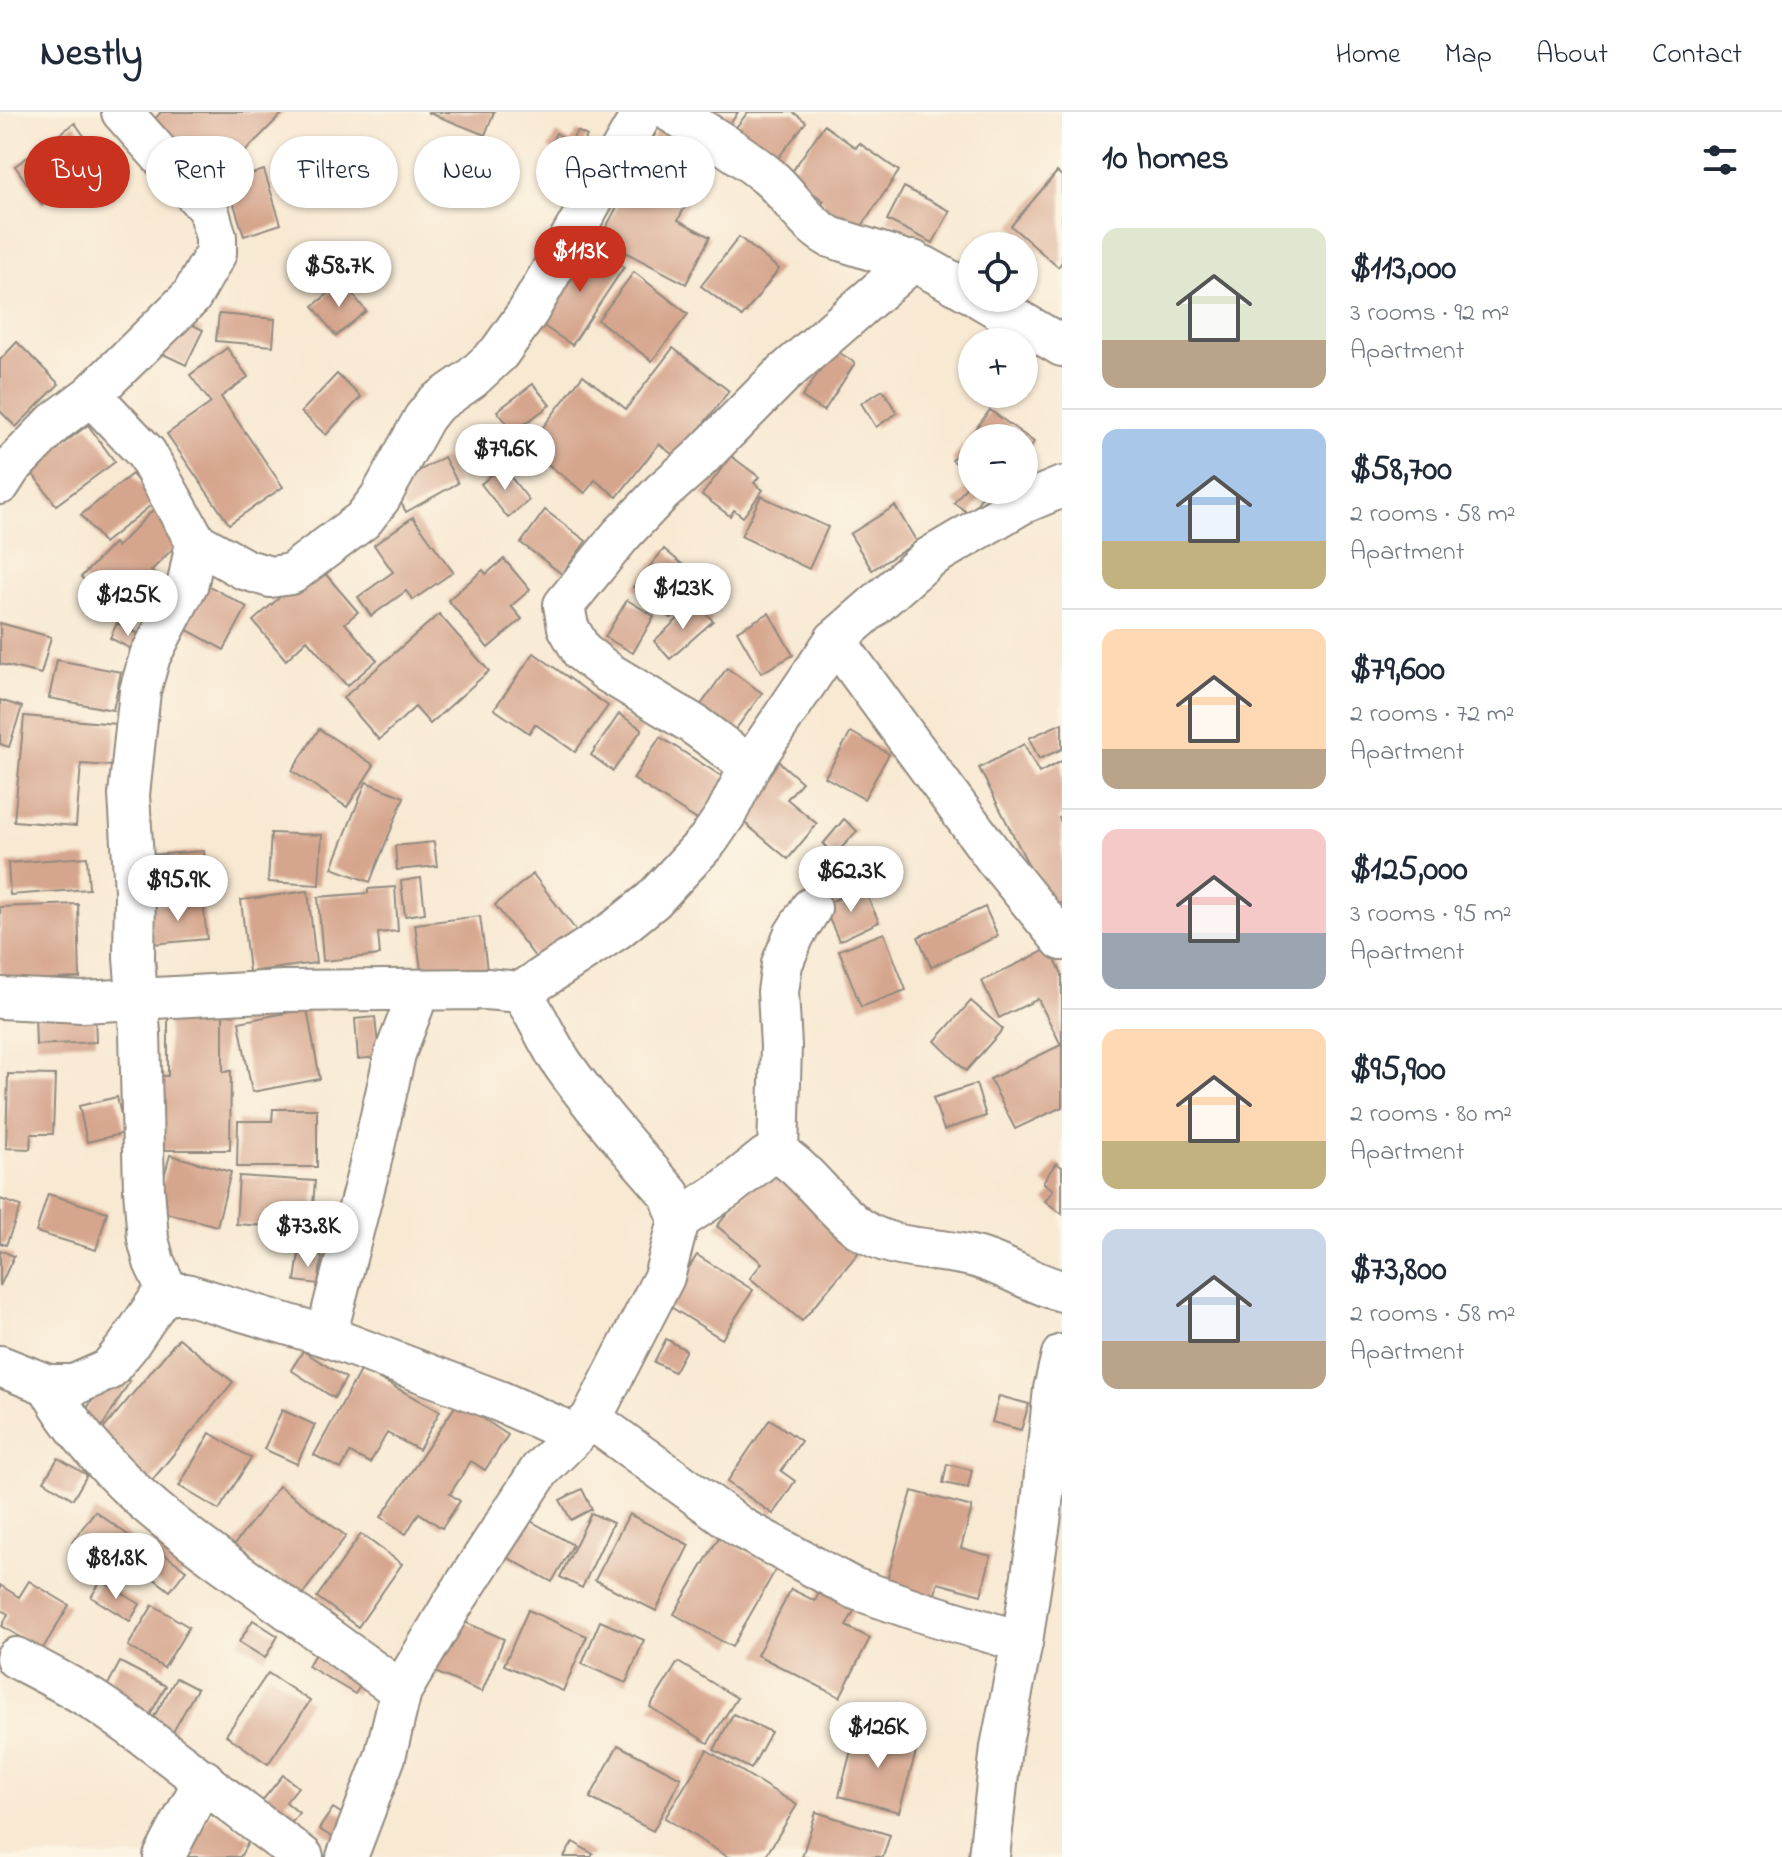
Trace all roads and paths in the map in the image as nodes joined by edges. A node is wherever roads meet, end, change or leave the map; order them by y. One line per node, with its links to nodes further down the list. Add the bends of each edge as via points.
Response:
1 (122, 112): 8 (street, via 208,209 216,253 191,297)
2 (643, 112): 11 (street, via 528,312 499,353 435,404 363,520 291,574 270,577)
3 (671, 112): 4 (street, via 770,179 817,230)
4 (913, 261): 5 (street); 13 (street, via 781,376 662,492 564,605 568,627 582,652)
5 (958, 285)
6 (1004, 312): 7 (street)
7 (1062, 346)
8 (91, 395): 9 (street, via 55,422); 11 (street, via 146,453)
9 (0, 484)
10 (1062, 487): 12 (street, via 1021,504 929,558)
11 (196, 542): 19 (street, via 188,583 150,656 140,691 129,795)
12 (835, 640): 13 (street); 15 (street)
13 (750, 766): 17 (street, via 709,839 653,900)
14 (811, 908): 20 (street, via 782,964 778,992)
15 (1062, 940)
16 (419, 991): 17 (street); 19 (street); 24 (street, via 395,1054)
17 (521, 992): 21 (street, via 565,1066 670,1195)
18 (0, 998): 19 (street)
19 (136, 999): 23 (street, via 148,1239)
20 (778, 1153): 21 (street); 22 (street, via 861,1230 897,1246 981,1259)
21 (679, 1220): 28 (street, via 664,1277)
22 (1062, 1291)
23 (169, 1294): 24 (street, via 186,1294); 27 (street, via 158,1301 108,1370 74,1385)
24 (326, 1336): 28 (street)
25 (1062, 1355): 29 (street)
26 (0, 1366): 27 (street)
27 (48, 1385): 31 (street, via 83,1440 158,1514)
28 (583, 1427): 29 (street, via 743,1529 853,1588); 31 (street, via 540,1470)
29 (1022, 1642): 36 (street, via 1001,1747)
30 (16, 1658): 32 (street, via 94,1701)
31 (401, 1691): 35 (street, via 385,1757)
32 (204, 1780): 33 (street); 34 (street)
33 (164, 1857)
34 (303, 1857)
35 (347, 1857)
36 (989, 1857)

